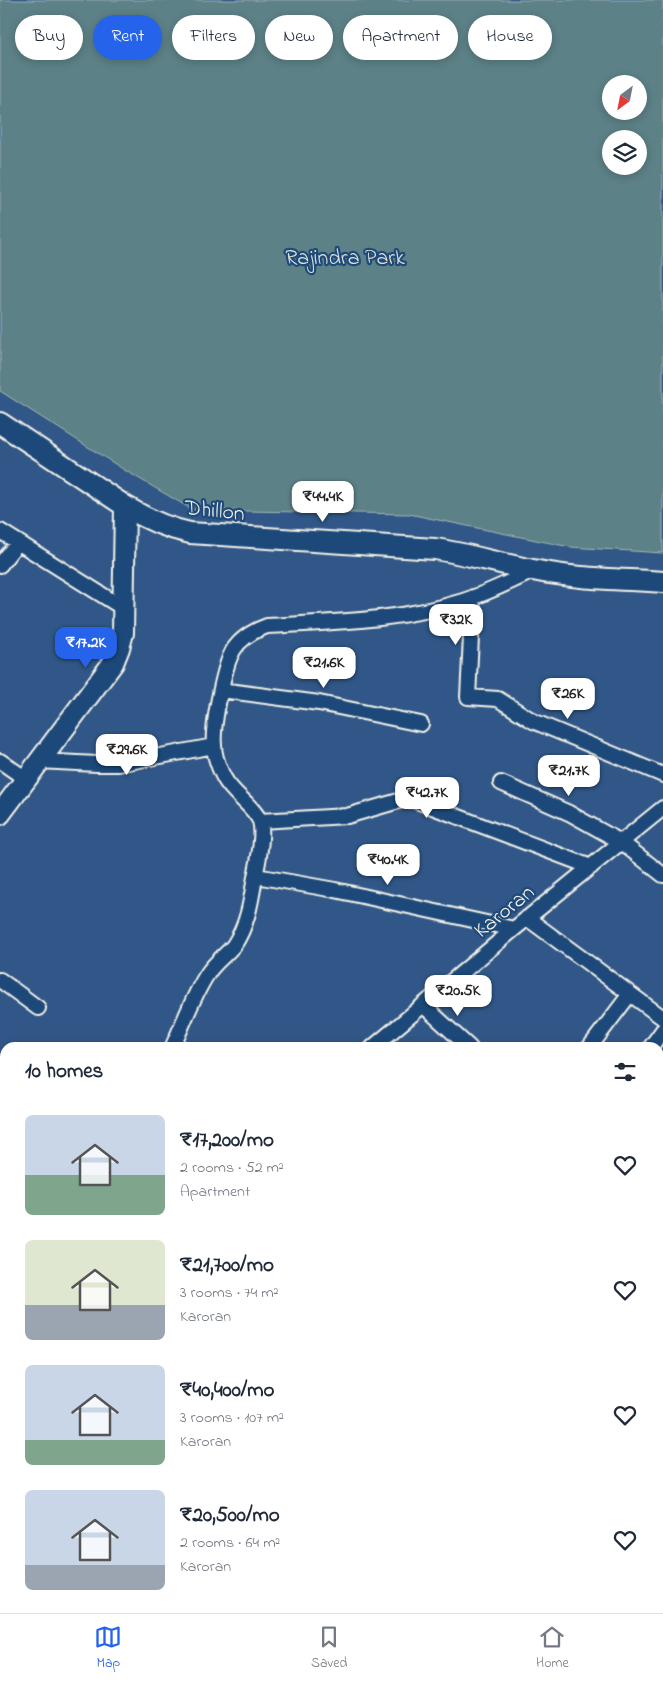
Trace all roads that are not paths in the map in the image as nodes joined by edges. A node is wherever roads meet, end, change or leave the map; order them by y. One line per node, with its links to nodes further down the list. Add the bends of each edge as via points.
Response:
1 (0, 423): 2 (street, Dhillon)
2 (125, 506): 6 (street, Dhillon, via 167,528 190,533 427,548); 9 (street)
3 (0, 531): 4 (street)
4 (18, 542): 5 (street); 9 (street)
5 (0, 566)
6 (533, 571): 7 (street, Dhillon); 8 (street)
7 (663, 582)
8 (473, 598): 10 (street, via 386,617 267,626 253,631 233,651); 15 (street, via 468,697 498,698 533,721)
9 (123, 608): 14 (street, via 123,633 113,663)
10 (221, 690): 11 (street, via 319,703); 12 (street)
11 (421, 724)
12 (214, 746): 14 (street, via 118,764); 20 (street, via 223,777)
13 (0, 761): 16 (street)
14 (38, 761): 16 (street)
15 (663, 774)
16 (26, 779): 19 (street)
17 (501, 783): 21 (street, via 569,813)
18 (663, 808): 21 (street, Karoran)
19 (0, 814)
20 (260, 821): 22 (street, via 347,816 402,800 414,800); 24 (street)
21 (621, 842): 22 (street, Karoran); 23 (street)
22 (591, 867): 25 (street, Karoran)
23 (663, 875)
24 (256, 876): 26 (street); 33 (street, via 242,932 209,971)
25 (527, 918): 26 (street, Karoran); 28 (street)
26 (514, 929): 29 (street, Karoran)
27 (0, 980): 30 (street)
28 (630, 994): 31 (street); 36 (street)
29 (423, 1005): 34 (street, Karoran); 35 (street)
30 (38, 1008)
31 (663, 1018)
32 (663, 1030): 37 (street)
33 (175, 1042)
34 (379, 1042)
35 (463, 1042)
36 (594, 1042)
37 (654, 1042)

